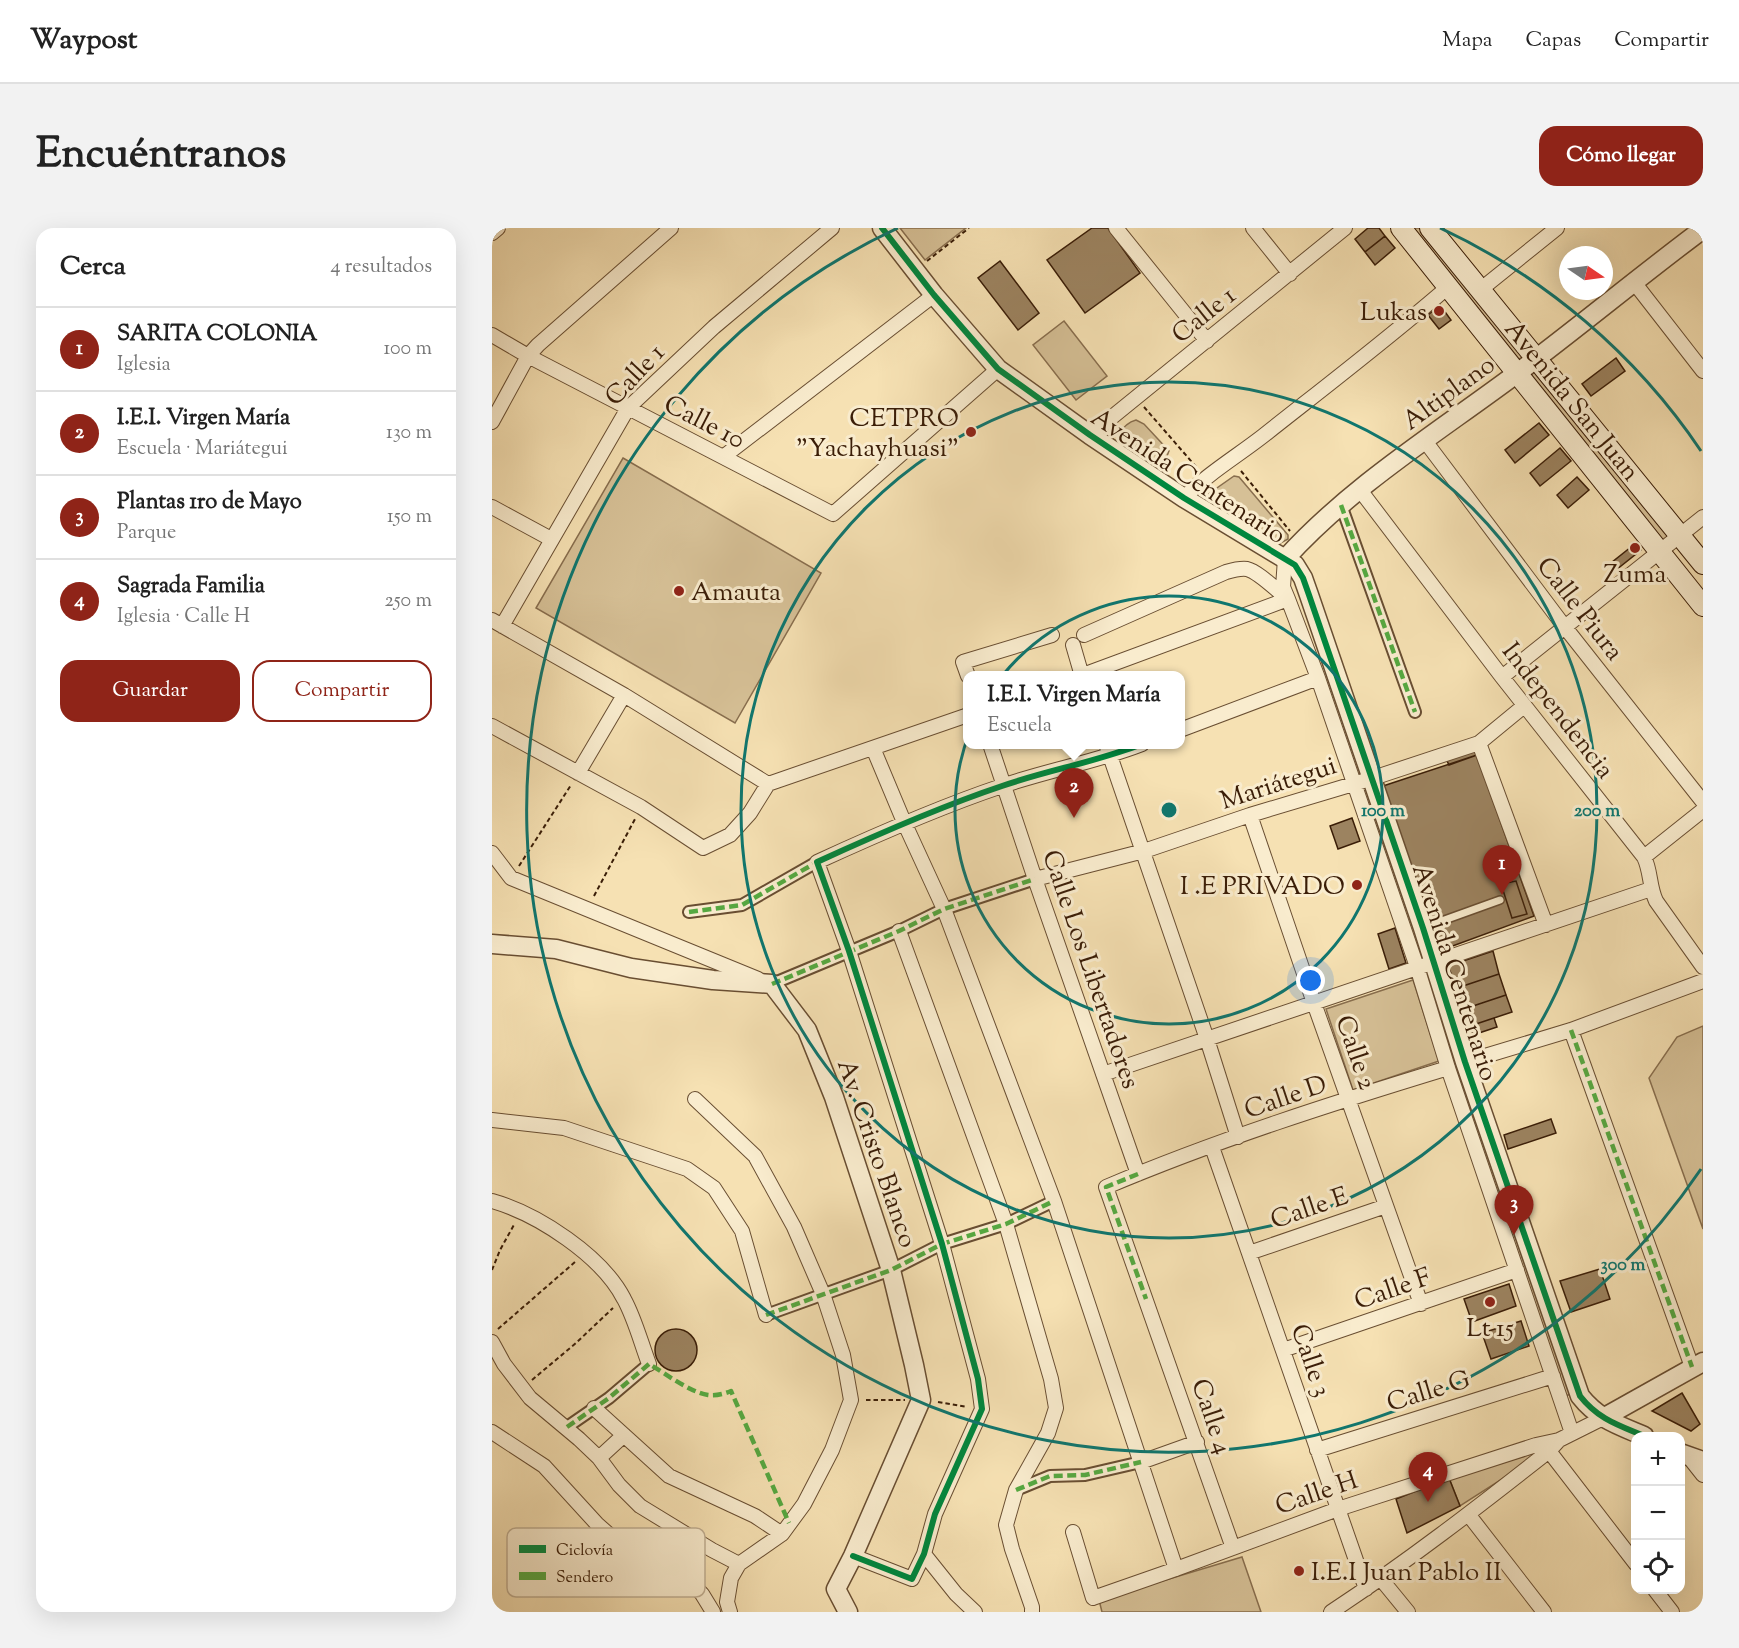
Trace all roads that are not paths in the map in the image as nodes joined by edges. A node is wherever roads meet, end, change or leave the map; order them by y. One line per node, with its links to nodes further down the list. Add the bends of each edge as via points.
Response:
1 (498, 228): 12 (street)
2 (671, 228): 20 (street)
3 (832, 228): 25 (street, Calle 1, via 714,327)
4 (882, 228): 17 (street, Avenida Centenario)
5 (1116, 228): 19 (street)
6 (1253, 228): 13 (street)
7 (1346, 228): 13 (street, Calle 1)
8 (1401, 228): 15 (main road, Avenida San Juan)
9 (1430, 228): 16 (main road, Avenida San Juan)
10 (1557, 228): 16 (street)
11 (1703, 229): 14 (street, Altiplano)
12 (492, 233)
13 (1290, 274): 19 (street, Calle 1)
14 (1633, 281): 21 (street, Altiplano); 23 (street)
15 (1448, 287): 24 (main road, Avenida San Juan); 31 (street, via 1360,361 1205,477)
16 (1480, 290): 21 (main road, Avenida San Juan)
17 (934, 295): 22 (street, Avenida Centenario); 29 (street)
18 (492, 335): 20 (street, Calle 10)
19 (1207, 341): 27 (street, Calle 1)
20 (528, 356): 25 (street, Calle 10); 26 (street)
21 (1536, 358): 24 (street, Altiplano); 35 (main road, Avenida San Juan)
22 (998, 369): 27 (street, Avenida Centenario); 29 (street, Calle 10, via 834,514)
23 (1703, 371)
24 (1517, 373): 28 (street, Altiplano); 37 (main road, Avenida San Juan)
25 (628, 408): 29 (street, Calle 10); 36 (street, Calle 1)
26 (492, 422)
27 (1090, 435): 31 (street, Avenida Centenario)
28 (1425, 441): 30 (street, Altiplano); 43 (street, Calle Piura)
29 (723, 457)
30 (1360, 490): 32 (street, Altiplano); 48 (street, Independencia)
31 (1184, 498): 38 (street, Avenida Centenario)
32 (1341, 505): 38 (street, Altiplano); 52 (street)
33 (492, 507): 36 (street)
34 (1703, 517): 35 (street)
35 (1680, 535): 37 (street); 39 (main road, Avenida San Juan)
36 (551, 539): 42 (street, Calle 1)
37 (1659, 550): 41 (main road, Avenida San Juan); 43 (street)
38 (1285, 559): 40 (street, Avenida Centenario, via 1283,587); 61 (street, Avenida Centenario, via 1295,565 1303,578)
39 (1703, 564)
40 (1288, 599): 46 (street, via 1246,569 1226,572 1078,640); 47 (street); 49 (street, Avenida Centenario)
41 (1703, 606)
42 (497, 623): 50 (street)
43 (1564, 626): 48 (street); 64 (street, Calle Piura)
44 (1052, 635): 45 (street)
45 (965, 669)
46 (1082, 671)
47 (1093, 671)
48 (1502, 677): 51 (street, Independencia)
49 (1318, 678): 55 (street); 61 (street, Avenida Centenario)
50 (624, 696): 60 (street); 62 (street)
51 (1524, 706): 56 (street, Mariátegui); 70 (street, Independencia)
52 (1415, 712)
53 (963, 717): 57 (street)
54 (492, 726): 60 (street)
55 (1185, 728)
56 (1479, 743): 61 (street, Mariátegui); 77 (street)
57 (873, 748): 62 (street); 67 (street)
58 (992, 749): 63 (street, Calle Los Libertadores)
59 (1108, 750): 63 (street); 68 (street)
60 (578, 773): 62 (street, via 641,807 703,848 730,835)
61 (1362, 781): 66 (street, Mariátegui); 78 (street, Avenida Centenario); 82 (street, Avenida Centenario)
62 (768, 784)
63 (1004, 785): 67 (street); 72 (street, Calle Los Libertadores)
64 (1703, 802)
65 (1703, 810): 70 (street)
66 (1250, 815): 68 (street, Mariátegui); 86 (street, Calle 2)
67 (904, 822): 71 (street); 75 (street)
68 (1143, 852): 72 (street, Mariátegui); 88 (street)
69 (492, 853): 85 (street, via 511,878)
70 (1644, 857): 73 (street, Independencia)
71 (816, 862): 76 (street, via 742,905); 81 (street)
72 (1035, 879): 75 (street); 90 (street, Calle Los Libertadores)
73 (1651, 889): 77 (street); 83 (street, Independencia, via 1663,913)
74 (1500, 900): 78 (lane)
75 (944, 909): 79 (street); 98 (street)
76 (689, 912)
77 (1546, 925): 82 (street)
78 (1423, 928): 82 (street, Avenida Centenario)
79 (900, 931): 81 (street); 100 (street)
80 (492, 944): 85 (street, via 556,949 631,968 713,980)
81 (849, 951): 85 (street); 101 (street)
82 (1425, 965): 86 (street); 89 (street, Avenida Centenario)
83 (1703, 967)
84 (1703, 981): 87 (street, Calle D)
85 (772, 984): 103 (street, Av. Cristo Blanco, via 807,1030 834,1097)
86 (1314, 1003): 88 (street); 92 (street, Calle 2)
87 (1571, 1030): 89 (street, Calle D); 111 (street)
88 (1207, 1039): 90 (street); 94 (street)
89 (1457, 1065): 92 (street, Calle D); 104 (street, Avenida Centenario); 114 (street, Avenida Centenario, via 1580,1396)
90 (1103, 1074): 96 (street, Calle Los Libertadores)
91 (695, 1099): 105 (street, via 755,1156 794,1227)
92 (1348, 1099): 94 (street, Calle D); 99 (street, Calle 2)
93 (492, 1120): 107 (street, via 564,1128 687,1169 714,1188 742,1231)
94 (1238, 1137): 95 (street, Calle D)
95 (1212, 1147): 96 (street, Calle D); 102 (street, Calle 3)
96 (1138, 1174): 121 (street, Calle 4, via 1106,1187)
97 (492, 1201): 110 (street, via 543,1223 587,1253 624,1298)
98 (1054, 1201): 100 (street); 126 (street)
99 (1386, 1206): 102 (street, Calle E); 106 (street, Calle 2)
100 (1006, 1224): 101 (street); 128 (street, via 1056,1408 1048,1433)
101 (942, 1244): 103 (street); 137 (street, via 978,1379 982,1409 935,1514)
102 (1249, 1253): 109 (street, Calle 3)
103 (891, 1270): 105 (street); 138 (street, Av. Cristo Blanco, via 921,1400)
104 (1517, 1270): 106 (street, Calle F); 112 (street, Avenida Centenario)
105 (824, 1294): 107 (street); 134 (street, via 843,1355 851,1400 832,1450 804,1504)
106 (1421, 1304): 109 (street, Calle F)
107 (766, 1315)
108 (492, 1342): 115 (street, via 522,1388)
109 (1283, 1350): 122 (street, Calle 3)
110 (649, 1364): 113 (street)
111 (1698, 1365): 114 (street)
112 (1553, 1376): 118 (street, Avenida Centenario); 122 (street, Calle G)
113 (594, 1408): 115 (street); 119 (street)
114 (1603, 1418): 117 (street, Avenida Centenario); 118 (street)
115 (567, 1427): 125 (street)
116 (492, 1432): 131 (street, via 544,1467)
117 (1633, 1432)
118 (1572, 1433): 120 (street)
119 (624, 1435): 125 (street); 134 (street, via 669,1476 755,1516)
120 (1559, 1440): 123 (street); 129 (street, Calle H)
121 (1197, 1442): 126 (street); 136 (street, Calle 4)
122 (1317, 1450): 129 (street, Calle 3)
123 (1549, 1451): 130 (street); 139 (street)
124 (1690, 1457): 127 (street)
125 (599, 1458): 132 (street, via 640,1506)
126 (1141, 1462): 128 (street, via 1086,1475 1050,1476); 141 (street)
127 (1703, 1476)
128 (1016, 1490): 150 (street, via 1006,1525)
129 (1338, 1509): 136 (street, Calle H); 143 (street, Calle 3)
130 (1468, 1514): 142 (street); 153 (street)
131 (602, 1528)
132 (676, 1528)
133 (1073, 1532): 141 (street, Calle H, via 1093,1598)
134 (782, 1534): 140 (street)
135 (705, 1546): 140 (street)
136 (1233, 1548): 141 (street, Calle H)
137 (924, 1554): 138 (street, via 912,1579); 149 (street)
138 (853, 1556): 148 (street, Av. Cristo Blanco, via 836,1589)
139 (1631, 1559)
140 (739, 1564): 147 (street, via 731,1578 727,1602)
141 (1176, 1569)
142 (1381, 1579): 143 (street); 152 (street)
143 (1366, 1589): 151 (street)
144 (1658, 1594): 154 (street)
145 (704, 1597): 146 (street)
146 (713, 1612)
147 (730, 1612)
148 (848, 1612)
149 (975, 1612)
150 (1032, 1612)
151 (1331, 1612)
152 (1408, 1612)
153 (1544, 1612)
154 (1672, 1612)

